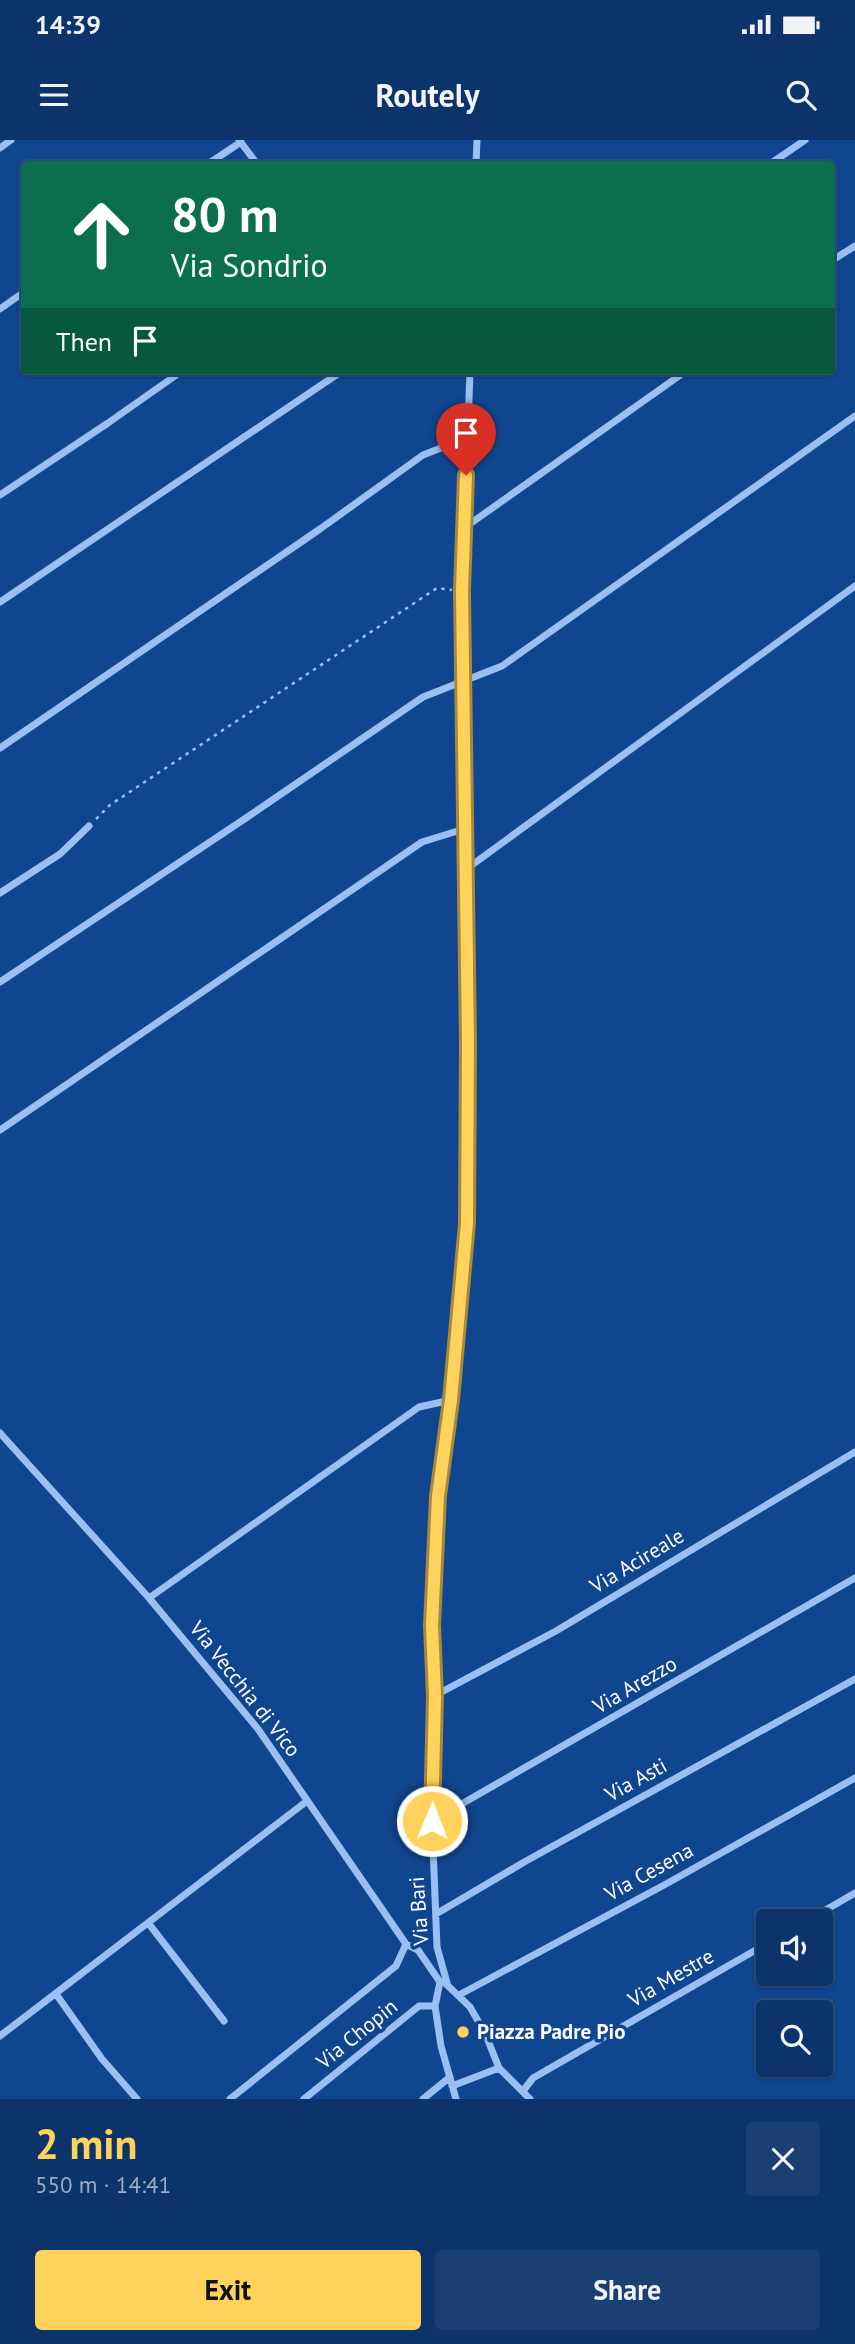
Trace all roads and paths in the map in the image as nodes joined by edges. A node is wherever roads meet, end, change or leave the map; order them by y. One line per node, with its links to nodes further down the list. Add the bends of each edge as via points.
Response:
1 (11, 140): 5 (street)
2 (477, 140): 8 (street)
3 (805, 140): 9 (street)
4 (240, 141): 6 (street); 7 (street)
5 (0, 148)
6 (212, 161)
7 (255, 161)
8 (476, 161)
9 (774, 161)
10 (855, 246): 11 (street)
11 (835, 258)
12 (21, 294): 13 (street)
13 (0, 309)
14 (176, 375): 20 (street)
15 (336, 375): 24 (street)
16 (471, 375): 19 (street, Via Bari)
17 (680, 375): 21 (street)
18 (855, 415): 25 (street, via 502,666)
19 (467, 449): 21 (street, Via Bari); 26 (street, via 446,446 423,455)
20 (0, 495)
21 (464, 528): 23 (street, Via Bari)
22 (855, 586): 29 (street)
23 (462, 591): 25 (street, Via Bari); 27 (path, via 437,588 110,805)
24 (0, 602)
25 (464, 681): 28 (street, Via Bari); 31 (street, via 423,697)
26 (0, 748)
27 (89, 826): 30 (street, via 60,854)
28 (464, 829): 29 (street, Via Bari); 32 (street, via 422,842)
29 (465, 870): 33 (street, Via Bari, via 467,1223)
30 (0, 893)
31 (0, 982)
32 (0, 1130)
33 (451, 1400): 37 (street, via 419,1407); 39 (street, Via Bari, via 438,1496 432,1625)
34 (0, 1433): 37 (street, Via Vecchia di Vico)
35 (855, 1452): 39 (street, Via Acireale, via 556,1631)
36 (855, 1578): 42 (street, Via Arezzo)
37 (149, 1598): 41 (street, Via Vecchia di Vico, via 258,1729)
38 (855, 1679): 45 (street, Via Asti)
39 (435, 1696): 42 (street, Via Bari)
40 (855, 1778): 51 (street, Via Cesena)
41 (307, 1801): 46 (street); 47 (street, Via Vecchia di Vico)
42 (432, 1821): 45 (street, Via Bari)
43 (855, 1893): 44 (street)
44 (827, 1909)
45 (436, 1914): 49 (street, Via Bari)
46 (149, 1924): 50 (street); 53 (street)
47 (406, 1944): 49 (street, Via Vecchia di Vico, via 418,1950); 60 (street, via 396,1966)
48 (756, 1950): 58 (street, Via Mestre, via 533,2078)
49 (443, 1983): 51 (street, Via Vecchia di Vico); 52 (street, Via Bari)
50 (56, 1994): 54 (street); 59 (street)
51 (459, 1995): 55 (street, Via Vecchia di Vico, via 485,2033)
52 (435, 2006): 56 (street, Via Bari); 61 (street, Via Chopin, via 419,2006)
53 (224, 2021)
54 (0, 2036)
55 (499, 2068): 57 (street); 58 (street)
56 (450, 2077): 57 (street, Via Bari); 62 (street)
57 (452, 2086): 63 (street, Via Bari)
58 (523, 2091): 64 (street)
59 (137, 2099)
60 (230, 2099)
61 (304, 2099)
62 (423, 2099)
63 (456, 2099)
64 (530, 2099)

